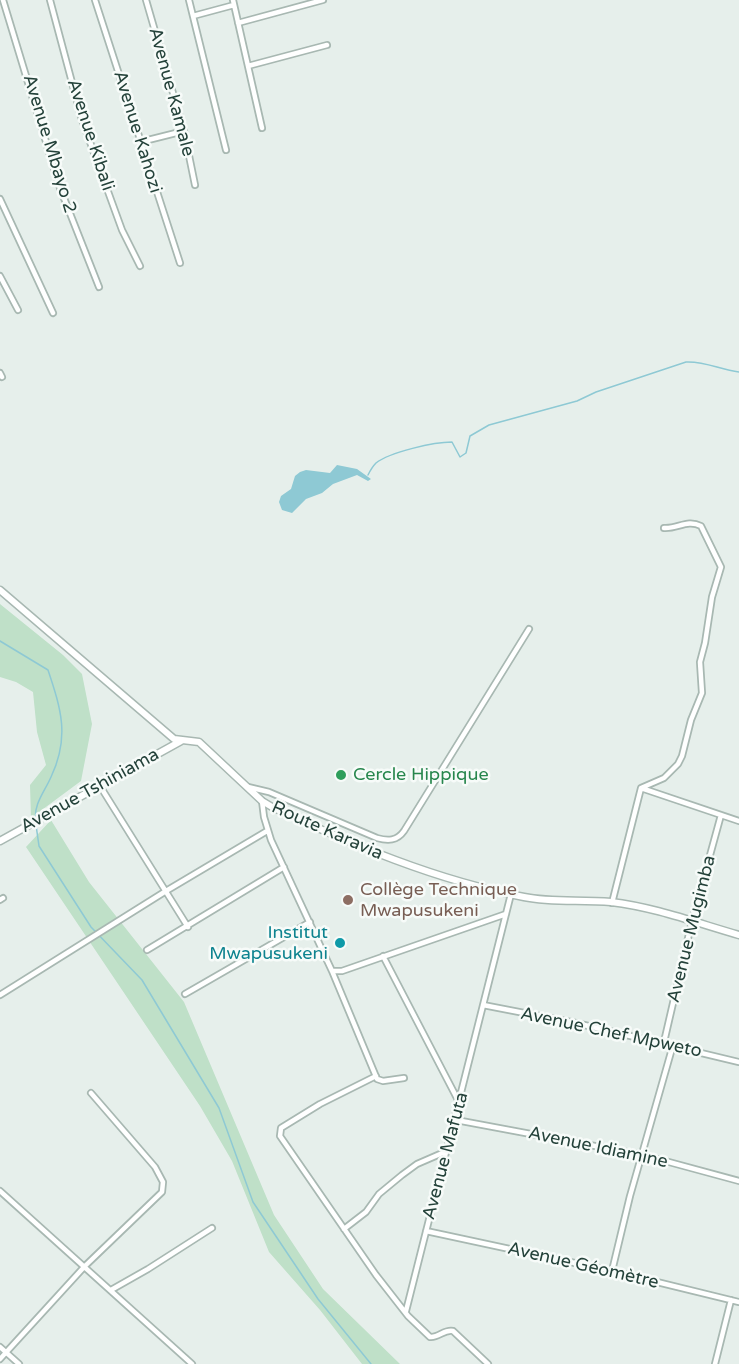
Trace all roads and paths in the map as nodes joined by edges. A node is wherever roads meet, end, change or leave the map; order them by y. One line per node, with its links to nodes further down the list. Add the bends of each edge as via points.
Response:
1 (3, 0): 21 (street, Avenue Mbayo 2, via 60,188)
2 (50, 0): 19 (street, Avenue Kibali, via 82,120 122,230)
3 (95, 0): 14 (street, Avenue Kahozi)
4 (146, 0): 13 (street, Avenue Kamale)
5 (189, 0): 8 (street)
6 (323, 0): 9 (street)
7 (234, 3): 8 (street); 9 (street)
8 (193, 16): 15 (street)
9 (238, 23): 11 (street)
10 (327, 45): 11 (street)
11 (248, 66): 12 (street)
12 (262, 128)
13 (184, 131): 14 (street); 16 (street, Avenue Kamale)
14 (140, 142): 18 (street, Avenue Kahozi)
15 (226, 150)
16 (195, 185)
17 (0, 199): 23 (street)
18 (180, 263)
19 (140, 266)
20 (0, 276): 22 (street)
21 (99, 287)
22 (18, 310)
23 (53, 313)
24 (664, 528): 32 (street, via 688,522 701,526 721,569 700,662 702,693 682,756 668,775)
25 (0, 590): 27 (street, Route Karavia)
26 (529, 629): 31 (street, via 398,838 377,838 269,792)
27 (168, 734): 28 (street, Route Karavia); 29 (street)
28 (181, 741): 29 (street, Avenue Tshiniama); 31 (street, Route Karavia, via 199,742)
29 (168, 747): 30 (street, Avenue Tshiniama)
30 (100, 786): 37 (street, Avenue Tshiniama); 39 (street)
31 (248, 787): 33 (street, Route Karavia)
32 (641, 788): 34 (street); 41 (street)
33 (262, 801): 36 (street); 40 (street, Route Karavia, via 399,863)
34 (721, 815): 35 (street); 43 (street, Avenue Mugimba)
35 (739, 821)
36 (267, 831): 38 (street); 39 (street)
37 (0, 841)
38 (284, 867): 44 (street); 45 (street)
39 (166, 891): 45 (street); 51 (street)
40 (511, 894): 41 (street, Route Karavia, via 540,900); 42 (street, Avenue Mafuta)
41 (612, 903): 43 (street, Route Karavia)
42 (506, 914): 48 (street); 52 (street, Avenue Mafuta)
43 (692, 921): 46 (street, Route Karavia); 53 (street, Avenue Mugimba)
44 (310, 922): 49 (street); 50 (street)
45 (188, 927): 47 (street)
46 (739, 935)
47 (147, 950)
48 (384, 956): 49 (street); 59 (street)
49 (332, 971): 56 (street)
50 (184, 994)
51 (0, 995)
52 (483, 1005): 53 (street, Avenue Chef Mpweto); 59 (street, Avenue Mafuta)
53 (664, 1042): 54 (street, Avenue Chef Mpweto)
54 (673, 1045): 55 (street, Avenue Chef Mpweto); 62 (street)
55 (739, 1062)
56 (376, 1076): 57 (street, via 380,1081); 66 (street, via 320,1104 280,1131)
57 (404, 1078)
58 (91, 1093): 68 (street, via 155,1167 163,1185 160,1195)
59 (460, 1104): 60 (street, Avenue Mafuta)
60 (456, 1120): 61 (street, Avenue Mafuta); 62 (street, Avenue Idiamine)
61 (447, 1151): 66 (street, via 402,1175); 67 (street, Avenue Mafuta)
62 (643, 1155): 63 (street, Avenue Idiamine); 69 (street)
63 (739, 1181)
64 (0, 1191): 68 (street)
65 (212, 1228): 70 (street)
66 (344, 1229): 73 (street)
67 (426, 1231): 69 (street, Avenue Géomètre); 73 (street, Avenue Mafuta)
68 (85, 1266): 70 (street); 75 (street)
69 (612, 1271): 71 (street, Avenue Géomètre)
70 (111, 1290): 78 (street)
71 (731, 1300): 72 (street, Avenue Géomètre); 80 (street)
72 (739, 1300)
73 (406, 1311): 79 (street, via 427,1335 434,1337 453,1331)
74 (0, 1347): 75 (street)
75 (6, 1352): 76 (street); 77 (street)
76 (0, 1359)
77 (19, 1364)
78 (192, 1364)
79 (488, 1364)
80 (715, 1364)

